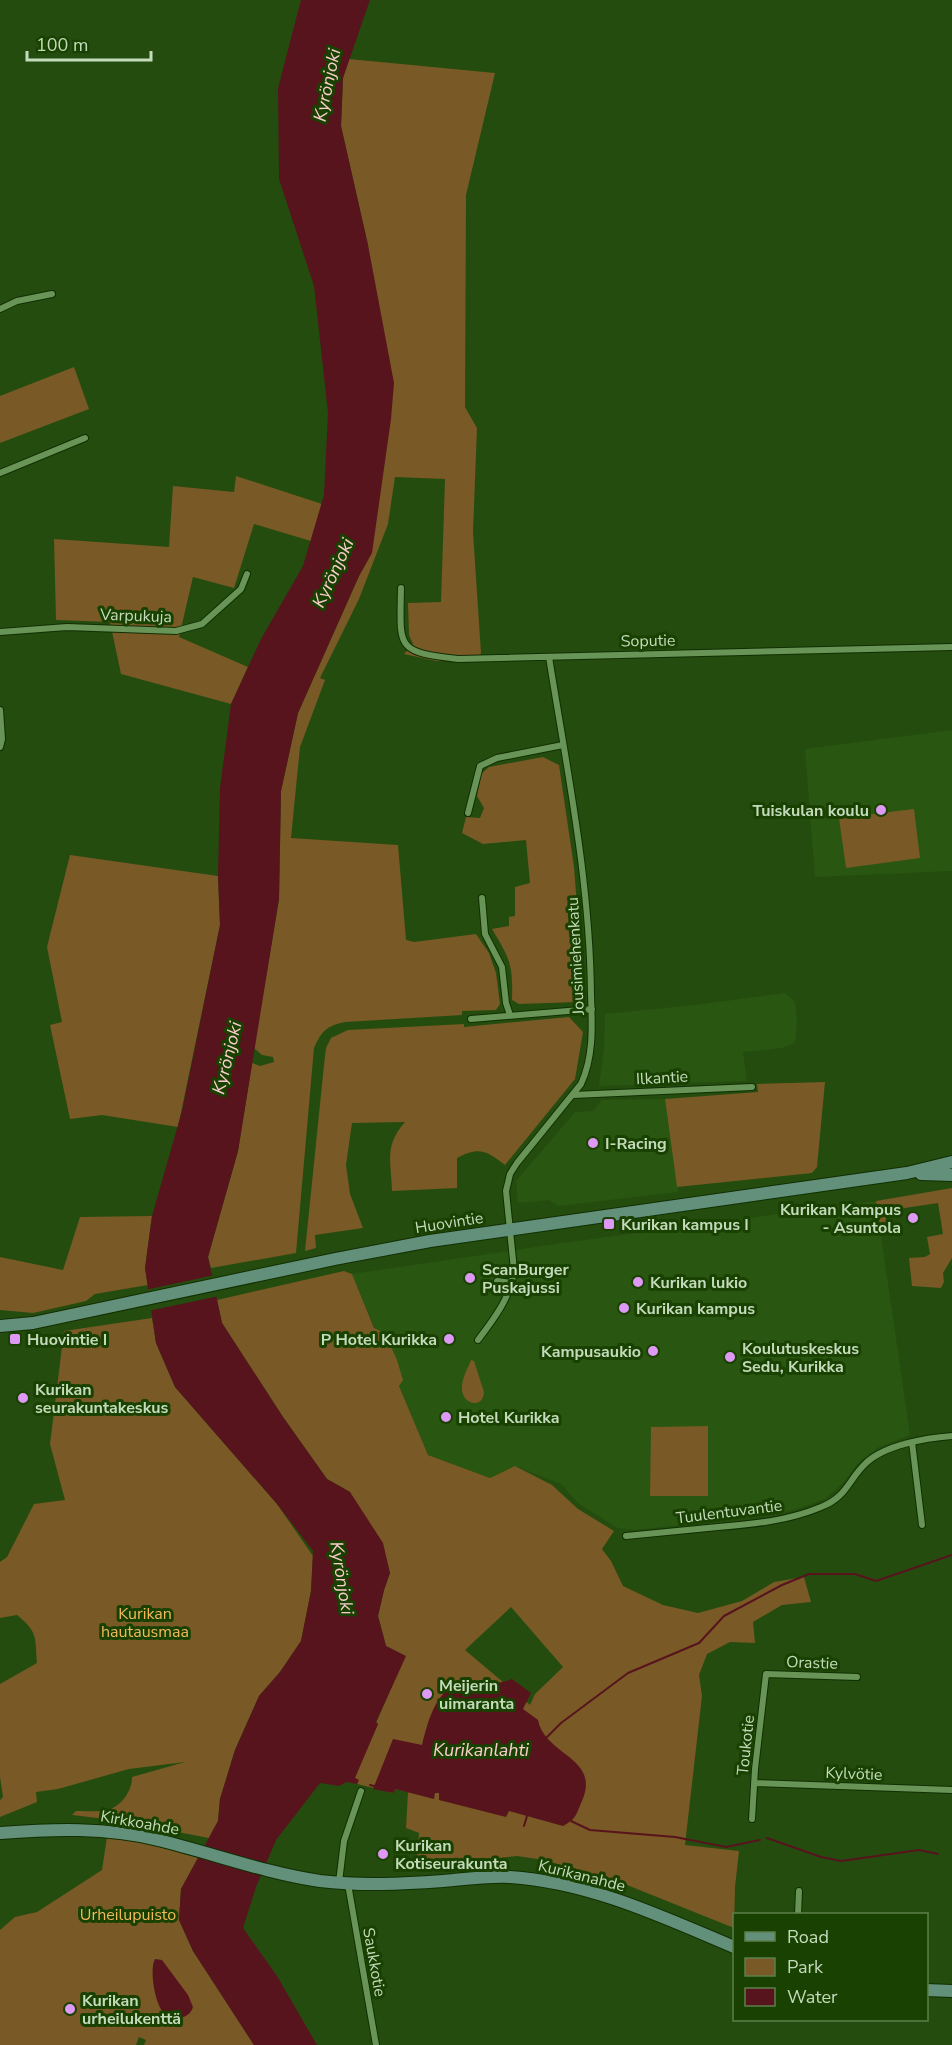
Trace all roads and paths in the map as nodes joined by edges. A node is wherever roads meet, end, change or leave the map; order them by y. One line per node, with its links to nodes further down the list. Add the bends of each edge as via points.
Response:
1 (52, 294): 2 (street)
2 (0, 309)
3 (85, 438): 4 (street)
4 (0, 473)
5 (247, 574): 7 (street, Varpukuja, via 241,590 202,624 176,631 67,627)
6 (401, 588): 9 (street, Soputie, via 402,639 412,651 458,659)
7 (0, 632)
8 (952, 646): 9 (street, Soputie)
9 (549, 657): 11 (street, Jousimiehenkatu)
10 (0, 710): 12 (street)
11 (563, 745): 13 (street, via 497,758 480,766); 15 (street, Jousimiehenkatu, via 585,884)
12 (0, 747)
13 (468, 813)
14 (482, 898): 16 (street, via 485,934 502,967)
15 (592, 1009): 16 (street); 19 (street, Jousimiehenkatu, via 587,1072)
16 (510, 1015): 17 (street)
17 (471, 1019)
18 (752, 1087): 19 (street, Ilkantie)
19 (573, 1095): 23 (street, Jousimiehenkatu, via 510,1174 506,1191)
20 (952, 1162): 21 (main road, Huovintie)
21 (907, 1173): 22 (main road, Huovintie); 23 (main road, Huovintie)
22 (952, 1175)
23 (509, 1229): 25 (street, Jousimiehenkatu); 26 (main road, Huovintie, via 335,1259 33,1323)
24 (497, 1281): 25 (street)
25 (512, 1283): 27 (street)
26 (0, 1326)
27 (478, 1340)
28 (952, 1436): 29 (street, Tuulentuvantie)
29 (912, 1442): 30 (street); 31 (street, Tuulentuvantie, via 866,1463 843,1495 823,1507 790,1518)
30 (922, 1525)
31 (626, 1536)
32 (766, 1674): 33 (street, Orastie); 34 (street, Toukotie)
33 (857, 1677)
34 (754, 1783): 35 (street, Kylvötie); 37 (street, Toukotie)
35 (952, 1790)
36 (362, 1791): 40 (street, Saukkotie, via 344,1840)
37 (752, 1819)
38 (0, 1833): 39 (main road, Kirkkoahde, via 67,1829 132,1835)
39 (270, 1871): 40 (main road, Kurikanahde)
40 (343, 1883): 43 (main road, Kurikanahde, via 378,1885 508,1877 537,1880 641,1908); 46 (street, Saukkotie)
41 (799, 1891): 42 (street)
42 (798, 1913)
43 (733, 1946)
44 (928, 1990): 45 (main road)
45 (952, 1990)
46 (376, 2045)

